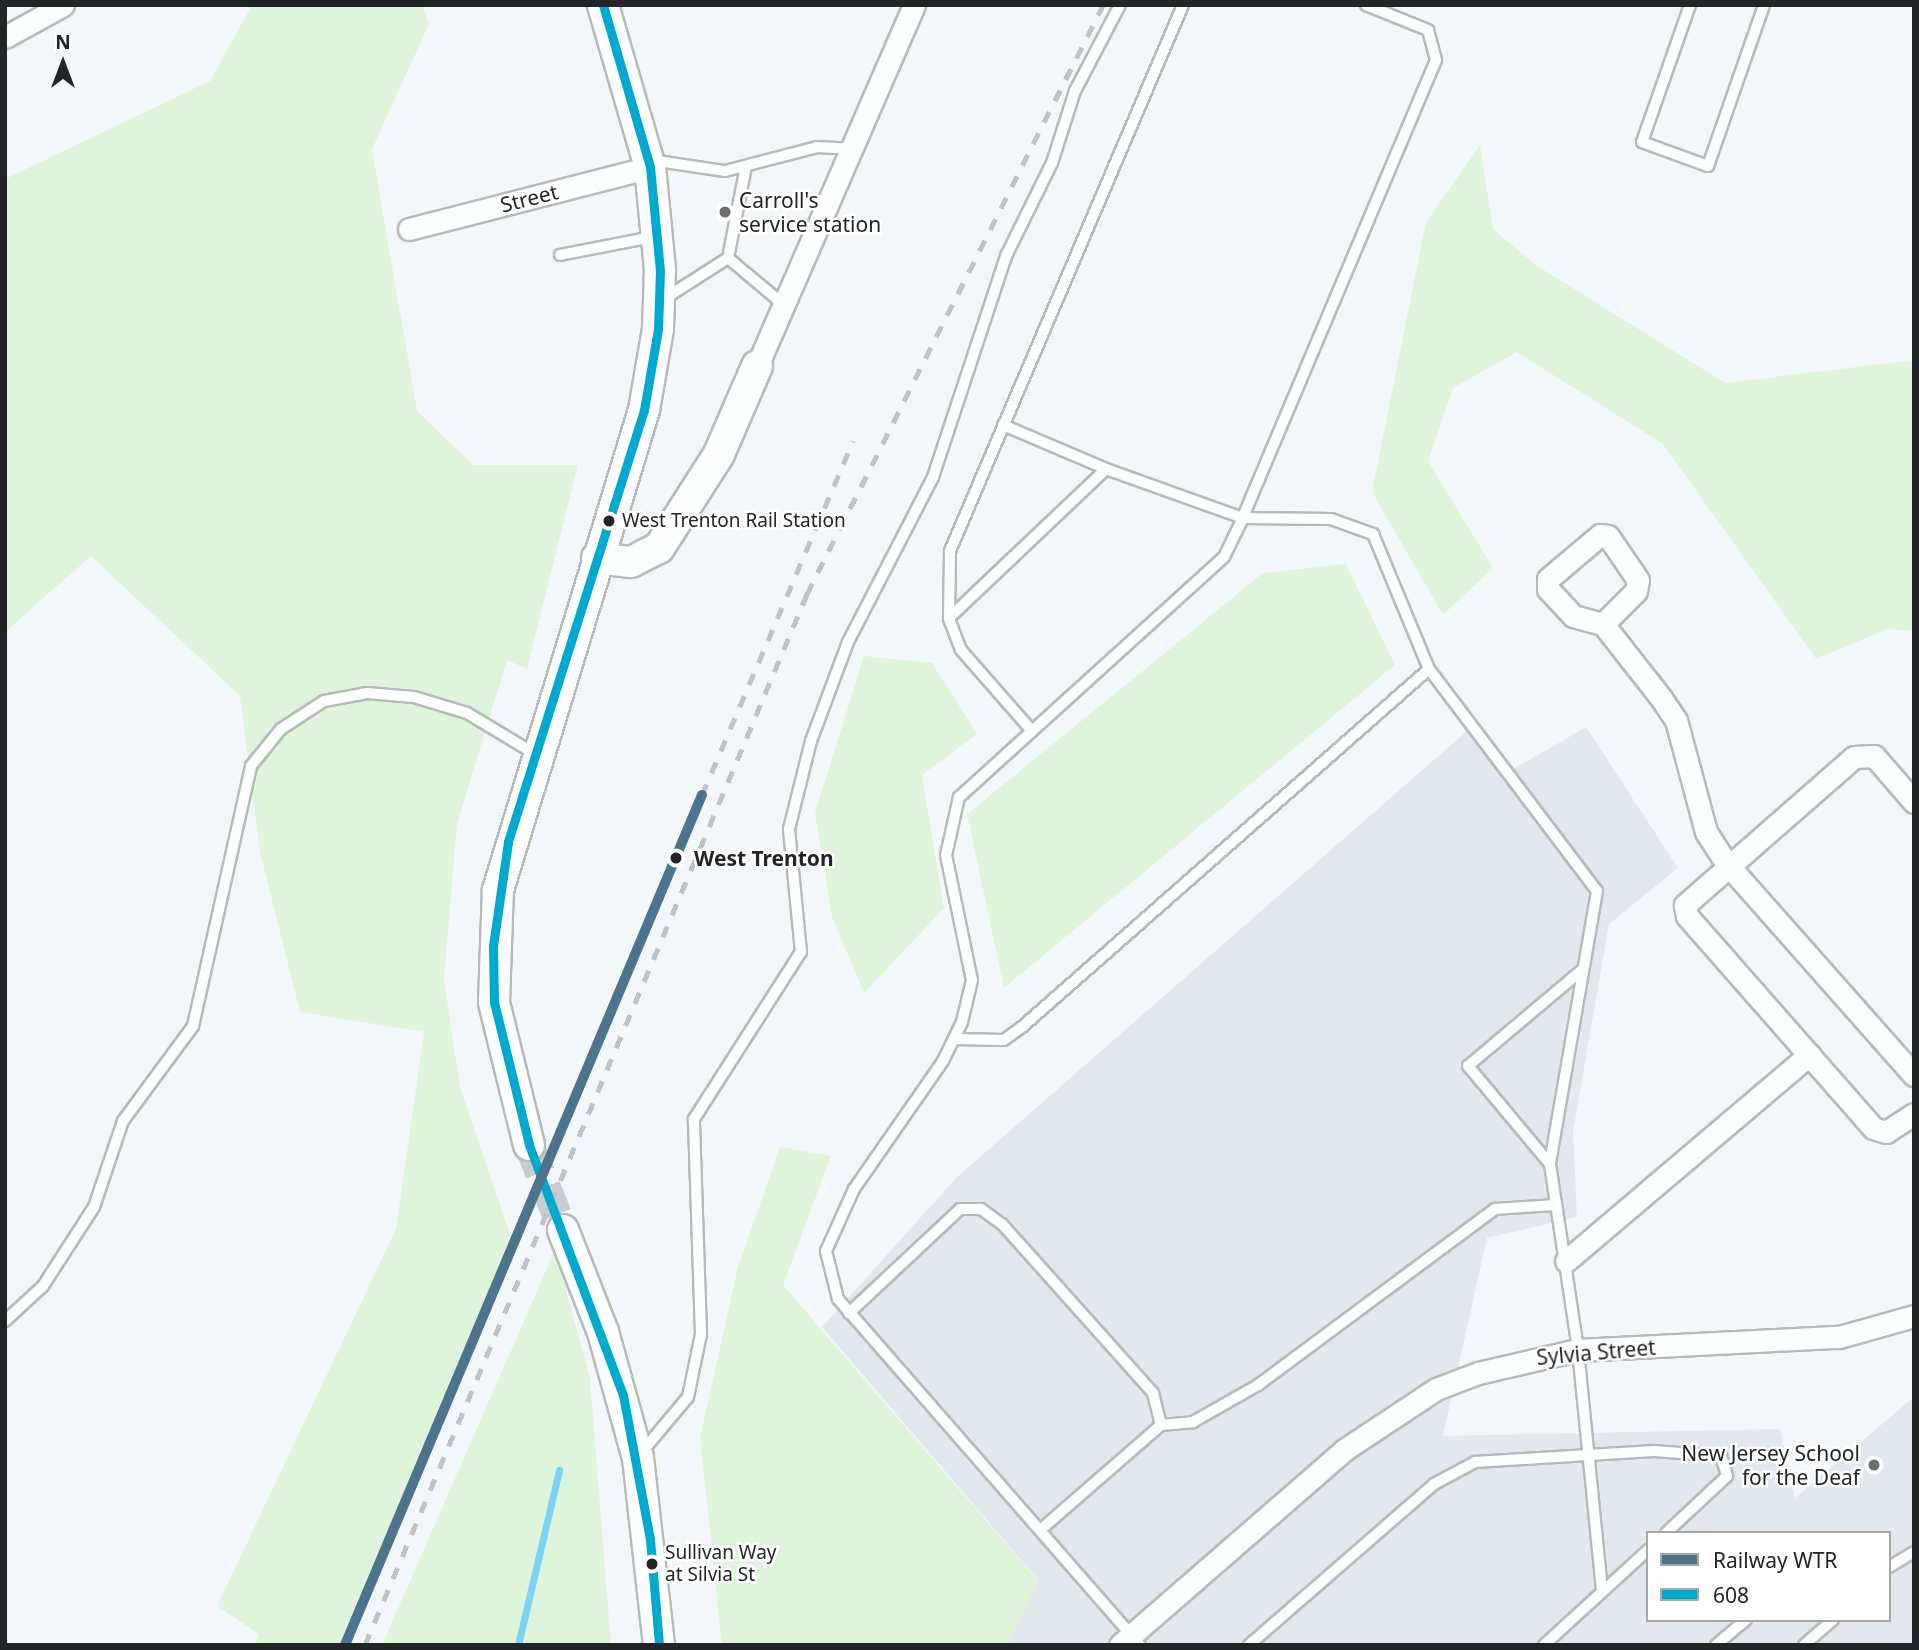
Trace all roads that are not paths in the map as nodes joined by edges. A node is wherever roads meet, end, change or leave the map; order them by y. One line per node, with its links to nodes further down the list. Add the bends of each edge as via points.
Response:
1 (63, 5): 9 (street)
2 (603, 5): 11 (main road)
3 (914, 5): 10 (street)
4 (1120, 5): 47 (lane, via 1075,91 1052,163 1006,256 933,477 848,642 811,741 789,829 801,952 694,1119 701,1334 688,1397)
5 (1183, 5): 20 (lane)
6 (1366, 5): 22 (lane, via 1428,30 1436,60)
7 (1690, 5): 8 (lane, via 1642,142 1709,166)
8 (1764, 5)
9 (5, 37)
10 (851, 149): 12 (lane, via 817,147); 18 (street)
11 (649, 164): 12 (lane, via 725,171); 13 (street, Street); 14 (main road)
12 (746, 166): 16 (lane)
13 (409, 229)
14 (658, 236): 15 (lane); 17 (main road)
15 (560, 255)
16 (728, 258): 17 (lane); 18 (lane)
17 (659, 303): 23 (main road, via 645,410)
18 (784, 305): 19 (street)
19 (757, 366): 23 (main road, via 719,454 659,548 631,562)
20 (1003, 425): 21 (lane); 24 (lane, via 950,551)
21 (1105, 468): 22 (lane); 24 (lane)
22 (1243, 518): 26 (lane, via 1331,519 1373,534); 27 (lane, via 1224,557)
23 (597, 558): 28 (main road)
24 (949, 618): 27 (lane, via 961,650)
25 (1603, 624): 25 (street, via 1573,617 1547,584 1600,535 1608,536 1637,580 1636,591); 30 (street, via 1676,720 1706,832)
26 (1429, 670): 31 (lane, via 1597,891); 32 (lane, via 1022,1027 1004,1040)
27 (1032, 731): 32 (lane, via 959,797 949,820 946,855 972,980)
28 (535, 754): 36 (main road, via 508,842 493,946 503,1058); 43 (lane, via 467,713 414,696 367,693 324,701 281,729 250,766 193,1026 123,1121 94,1207 43,1286)
29 (1914, 802): 30 (street, via 1874,756 1854,757)
30 (1727, 864): 33 (street, via 1689,896 1687,916); 34 (street)
31 (1583, 969): 37 (lane); 37 (lane, via 1468,1066)
32 (954, 1039): 41 (lane, via 854,1189 828,1243 831,1287)
33 (1809, 1055): 35 (street, via 1873,1128 1886,1132); 40 (street)
34 (1914, 1075)
35 (1914, 1114)
36 (529, 1145)
37 (1550, 1164): 38 (lane)
38 (1556, 1205): 40 (lane); 45 (lane, via 1495,1209 1258,1385 1193,1422)
39 (563, 1230): 47 (main road, via 603,1332)
40 (1566, 1261): 44 (lane)
41 (849, 1313): 45 (lane, via 960,1209 981,1209 1002,1224 1153,1392); 48 (lane)
42 (1914, 1316): 44 (street, Sylvia Street, via 1827,1338)
43 (5, 1321)
44 (1578, 1350): 46 (lane); 56 (street, Sylvia Street, via 1478,1373 1385,1419)
45 (1161, 1425): 48 (lane)
46 (1588, 1455): 49 (lane, via 1721,1456 1727,1476); 53 (lane); 58 (lane, via 1459,1467)
47 (638, 1458): 57 (main road)
48 (1040, 1530): 56 (lane)
49 (1668, 1531)
50 (1646, 1552): 53 (lane)
51 (1914, 1552): 52 (lane)
52 (1891, 1566)
53 (1602, 1592): 59 (lane)
54 (1744, 1622): 60 (lane)
55 (1831, 1622): 61 (lane)
56 (1130, 1642)
57 (659, 1645)
58 (1249, 1645)
59 (1544, 1645)
60 (1716, 1645)
61 (1804, 1645)

